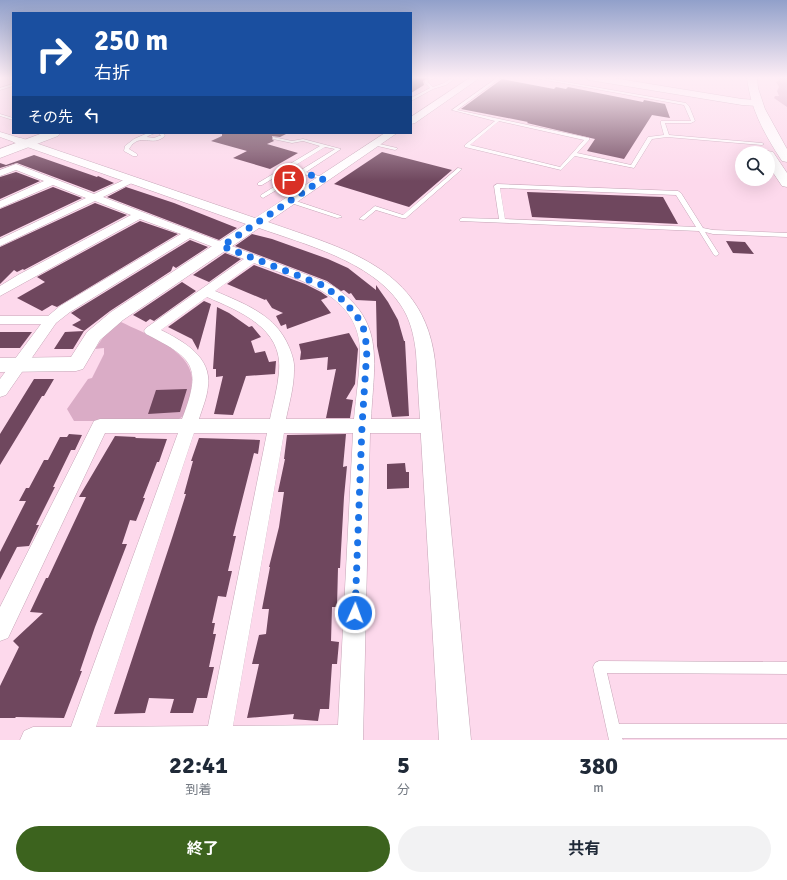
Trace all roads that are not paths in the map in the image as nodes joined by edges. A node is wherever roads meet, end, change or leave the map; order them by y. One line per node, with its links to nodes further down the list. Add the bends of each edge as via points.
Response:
1 (425, 112): 9 (street)
2 (461, 112): 10 (lane)
3 (689, 112): 19 (lane, via 693,120 691,122 663,122)
4 (746, 112): 7 (main road)
5 (762, 112): 32 (main road, via 777,144)
6 (0, 115): 8 (lane)
7 (747, 115)
8 (12, 119)
9 (412, 120)
10 (498, 120): 30 (lane, via 587,139); 30 (lane, via 467,146 561,168)
11 (755, 133): 27 (main road)
12 (0, 134): 22 (street)
13 (36, 134): 22 (main road)
14 (50, 134): 22 (main road)
15 (140, 134): 20 (lane)
16 (151, 134): 20 (lane)
17 (162, 134): 20 (lane, via 163,136 155,140)
18 (390, 134): 23 (street)
19 (667, 136): 26 (lane); 30 (lane, via 650,138 632,167)
20 (145, 137): 31 (lane, via 126,147 126,150)
21 (275, 138): 24 (lane)
22 (22, 142): 25 (main road); 29 (main road); 39 (street)
23 (375, 144): 28 (lane); 38 (street)
24 (325, 145): 34 (lane); 36 (lane, via 339,149)
25 (0, 146)
26 (735, 146)
27 (762, 146)
28 (395, 149)
29 (0, 154)
30 (574, 154)
31 (135, 155)
32 (787, 158)
33 (775, 166): 41 (main road)
34 (287, 168): 36 (lane); 42 (lane)
35 (460, 169): 49 (lane, via 404,218 375,208)
36 (302, 172): 38 (lane); 43 (lane)
37 (0, 173): 40 (street, via 16,166)
38 (323, 179): 45 (street)
39 (131, 180): 44 (street); 52 (street)
40 (53, 182): 44 (street); 46 (street)
41 (787, 183)
42 (260, 184)
43 (263, 196)
44 (94, 197): 47 (street); 56 (street)
45 (290, 201): 48 (lane); 52 (street)
46 (0, 204)
47 (139, 215): 54 (street); 60 (street)
48 (338, 217)
49 (362, 219)
50 (462, 220): 51 (lane)
51 (502, 221): 53 (lane); 53 (lane, via 497,186 678,193)
52 (257, 223): 57 (street); 69 (street, via 352,258 382,276 400,292 419,322 424,342)
53 (700, 230): 55 (lane); 58 (lane)
54 (188, 234): 57 (street); 63 (street)
55 (787, 235)
56 (0, 243)
57 (222, 246): 59 (street); 64 (street, via 102,328 93,336 76,364)
58 (716, 254)
59 (253, 258): 61 (street); 68 (street, via 322,285 338,296 358,318 364,330 367,349)
60 (0, 292)
61 (205, 292): 66 (street, via 151,331 184,349 198,366 201,383); 67 (street, via 253,312 269,325 281,341 287,370)
62 (0, 320): 63 (street)
63 (51, 320): 64 (street)
64 (9, 365): 65 (street)
65 (0, 391)
66 (188, 426): 67 (street); 70 (street, via 100,426); 74 (street)
67 (276, 426): 68 (street); 75 (street)
68 (362, 426): 69 (street); 76 (street)
69 (431, 426): 78 (street)
70 (0, 630)
71 (787, 668): 73 (lane, via 599,667)
72 (787, 731): 73 (lane)
73 (615, 736)
74 (79, 739): 75 (street); 77 (street)
75 (218, 739): 76 (street)
76 (351, 739)
77 (33, 740)
78 (455, 740)

